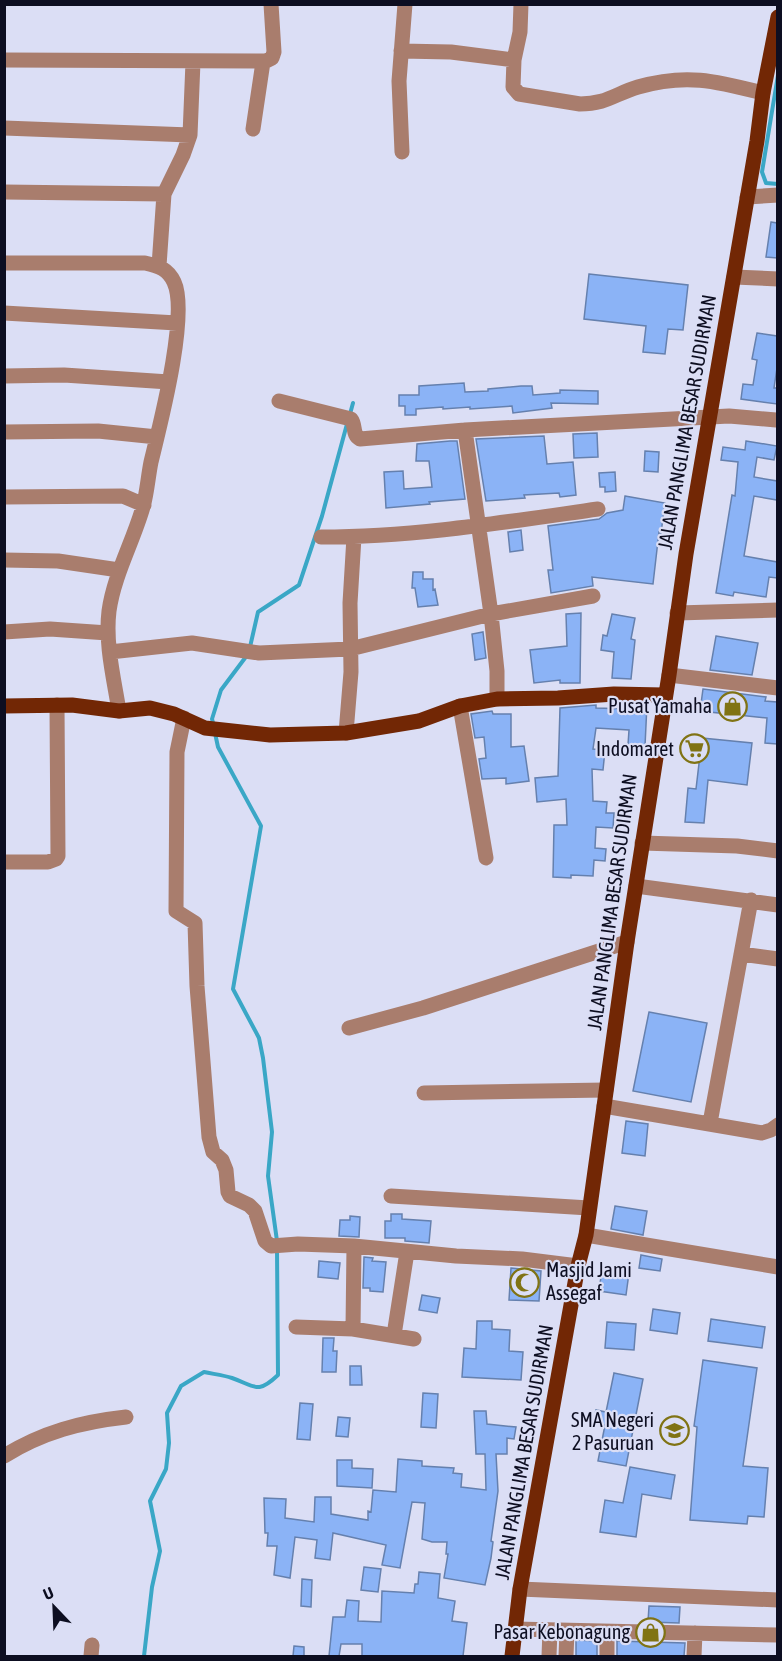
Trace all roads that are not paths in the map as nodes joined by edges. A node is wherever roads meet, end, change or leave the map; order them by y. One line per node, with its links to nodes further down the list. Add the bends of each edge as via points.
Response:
1 (271, 4): 9 (street, via 274,52 272,58)
2 (405, 4): 5 (street)
3 (521, 4): 7 (street)
4 (777, 17): 10 (main road, JALAN PANGLIMA BESAR SUDIRMAN)
5 (401, 51): 7 (street); 14 (street)
6 (4, 60): 8 (street)
7 (514, 60): 10 (street, via 516,92 580,104 602,103 634,88 670,80 698,78)
8 (193, 62): 9 (street); 13 (street)
9 (263, 62): 12 (street)
10 (763, 93): 15 (main road, JALAN PANGLIMA BESAR SUDIRMAN)
11 (4, 128): 13 (street)
12 (253, 129)
13 (190, 135): 17 (street)
14 (402, 152)
15 (748, 189): 18 (street); 21 (main road, JALAN PANGLIMA BESAR SUDIRMAN)
16 (4, 192): 17 (street)
17 (164, 194): 20 (street)
18 (777, 195)
19 (4, 263): 20 (street)
20 (159, 266): 24 (street, via 166,270 178,293)
21 (734, 277): 22 (street); 28 (main road, JALAN PANGLIMA BESAR SUDIRMAN)
22 (777, 279)
23 (4, 313): 24 (street)
24 (177, 323): 26 (street)
25 (4, 376): 26 (street, via 64,375)
26 (169, 382): 32 (street)
27 (279, 401): 30 (street, via 346,417 360,439)
28 (709, 417): 29 (street); 30 (street); 43 (main road, JALAN PANGLIMA BESAR SUDIRMAN)
29 (776, 420)
30 (465, 430): 36 (street)
31 (4, 432): 32 (street, via 98,431)
32 (158, 437): 34 (street)
33 (4, 497): 34 (street, via 123,496)
34 (144, 505): 40 (street)
35 (598, 509): 36 (street)
36 (479, 526): 38 (street); 44 (street)
37 (321, 537): 38 (street)
38 (354, 537): 47 (street)
39 (4, 561): 40 (street, via 58,561)
40 (119, 570): 46 (street)
41 (593, 596): 44 (street)
42 (777, 610): 43 (street)
43 (677, 613): 49 (main road, JALAN PANGLIMA BESAR SUDIRMAN)
44 (491, 614): 47 (street); 52 (street)
45 (4, 632): 46 (street, via 50,629)
46 (108, 633): 48 (street)
47 (350, 649): 48 (street, via 259,653 192,643); 58 (street)
48 (110, 652): 56 (street)
49 (669, 675): 50 (street); 51 (main road, JALAN PANGLIMA BESAR SUDIRMAN)
50 (777, 688)
51 (664, 695): 52 (main road); 59 (main road, JALAN PANGLIMA BESAR SUDIRMAN)
52 (497, 699): 55 (main road)
53 (57, 705): 54 (main road); 56 (main road); 62 (street, via 58,856 48,862)
54 (4, 706)
55 (460, 706): 58 (main road, via 419,721); 61 (street)
56 (119, 711): 57 (main road, via 150,708)
57 (184, 718): 58 (main road, via 205,728 270,735); 77 (street, via 177,752 176,911 195,923 211,1149 222,1160 230,1196 255,1211 265,1241 277,1246)
58 (346, 733)
59 (642, 843): 60 (street); 63 (main road, JALAN PANGLIMA BESAR SUDIRMAN)
60 (777, 851)
61 (486, 858)
62 (4, 862)
63 (636, 886): 64 (street); 66 (main road, JALAN PANGLIMA BESAR SUDIRMAN)
64 (751, 900): 65 (street); 67 (street)
65 (777, 905)
66 (627, 942): 69 (street); 71 (main road, JALAN PANGLIMA BESAR SUDIRMAN)
67 (741, 954): 68 (street); 72 (street)
68 (777, 959)
69 (349, 1028)
70 (424, 1093): 71 (street)
71 (605, 1098): 72 (street); 75 (main road, JALAN PANGLIMA BESAR SUDIRMAN)
72 (710, 1122): 73 (street, via 762,1133)
73 (777, 1125)
74 (391, 1196): 75 (street)
75 (589, 1208): 76 (main road, JALAN PANGLIMA BESAR SUDIRMAN)
76 (586, 1235): 79 (main road, JALAN PANGLIMA BESAR SUDIRMAN); 80 (street)
77 (354, 1246): 78 (street); 82 (street)
78 (407, 1252): 79 (street); 83 (street)
79 (578, 1266): 87 (main road, JALAN PANGLIMA BESAR SUDIRMAN)
80 (777, 1267)
81 (296, 1327): 82 (street)
82 (353, 1329): 83 (street)
83 (394, 1335): 84 (street)
84 (414, 1339)
85 (126, 1417): 86 (street, via 64,1428)
86 (4, 1456)
87 (520, 1589): 88 (street); 89 (main road, JALAN PANGLIMA BESAR SUDIRMAN)
88 (777, 1600)
89 (515, 1629): 90 (street); 95 (main road, JALAN PANGLIMA BESAR SUDIRMAN)
90 (550, 1630): 91 (street); 96 (street)
91 (567, 1631): 92 (street); 97 (street)
92 (607, 1632): 93 (street); 98 (street)
93 (695, 1633): 94 (street); 99 (street)
94 (777, 1635)
95 (510, 1655)
96 (549, 1656)
97 (566, 1656)
98 (607, 1656)
99 (694, 1656)

